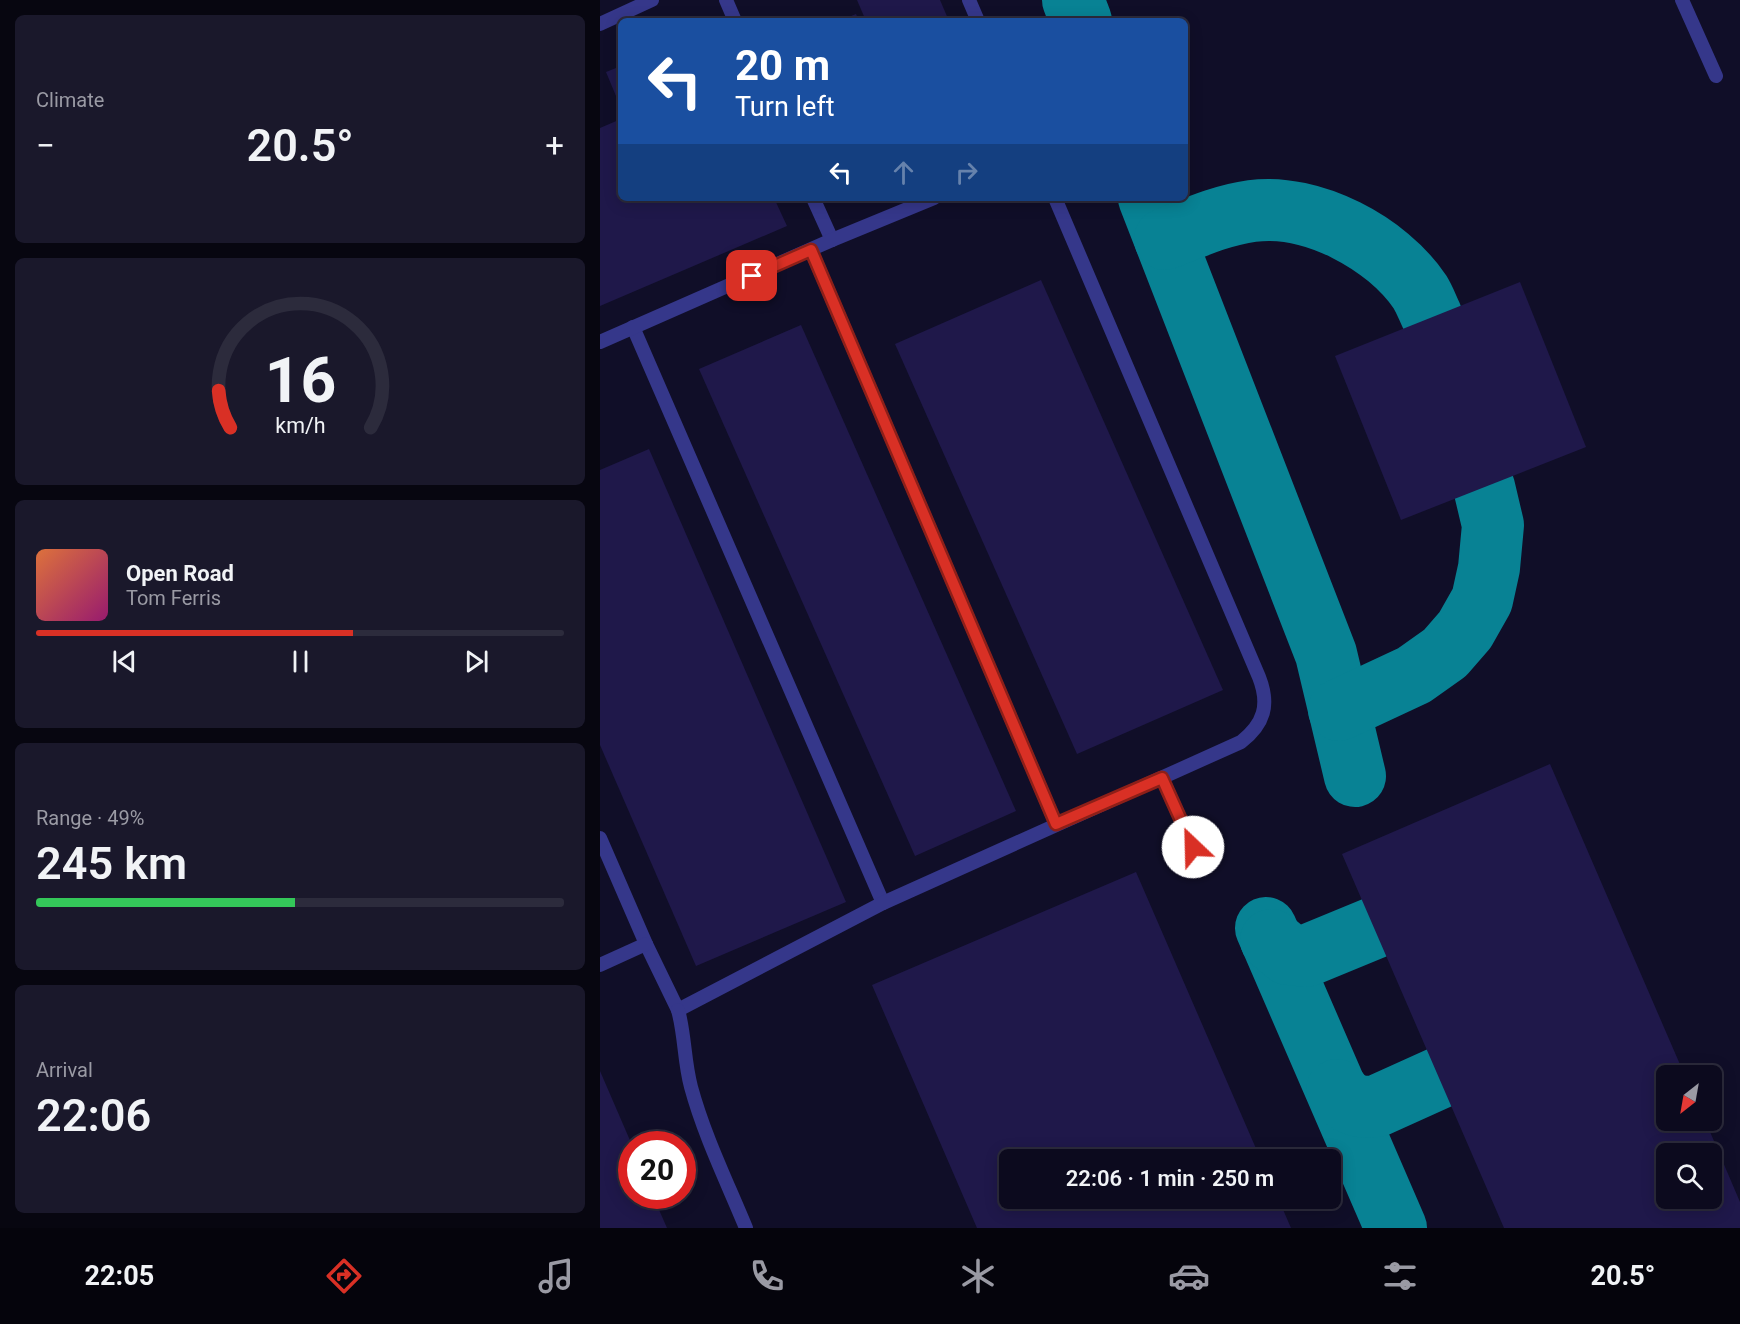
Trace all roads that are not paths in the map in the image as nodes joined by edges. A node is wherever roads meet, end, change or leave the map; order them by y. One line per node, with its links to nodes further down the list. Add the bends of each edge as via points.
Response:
1 (652, 0): 7 (lane)
2 (726, 0): 5 (lane)
3 (969, 0): 6 (lane)
4 (1682, 0): 8 (lane)
5 (734, 18)
6 (977, 18)
7 (600, 24)
8 (1716, 76)
9 (814, 201): 12 (lane)
10 (927, 201): 12 (lane)
11 (1056, 201): 16 (lane, via 1263,688 1263,713 1253,733)
12 (832, 240): 13 (lane)
13 (811, 250): 14 (lane); 17 (lane)
14 (633, 327): 15 (lane); 20 (lane)
15 (600, 342)
16 (1162, 778): 17 (lane); 19 (lane)
17 (1056, 824): 20 (lane)
18 (600, 838): 21 (lane)
19 (1193, 847)
20 (883, 903): 23 (lane)
21 (646, 944): 22 (lane); 23 (lane)
22 (600, 965)
23 (678, 1010): 24 (lane, via 691,1088)
24 (746, 1228)

